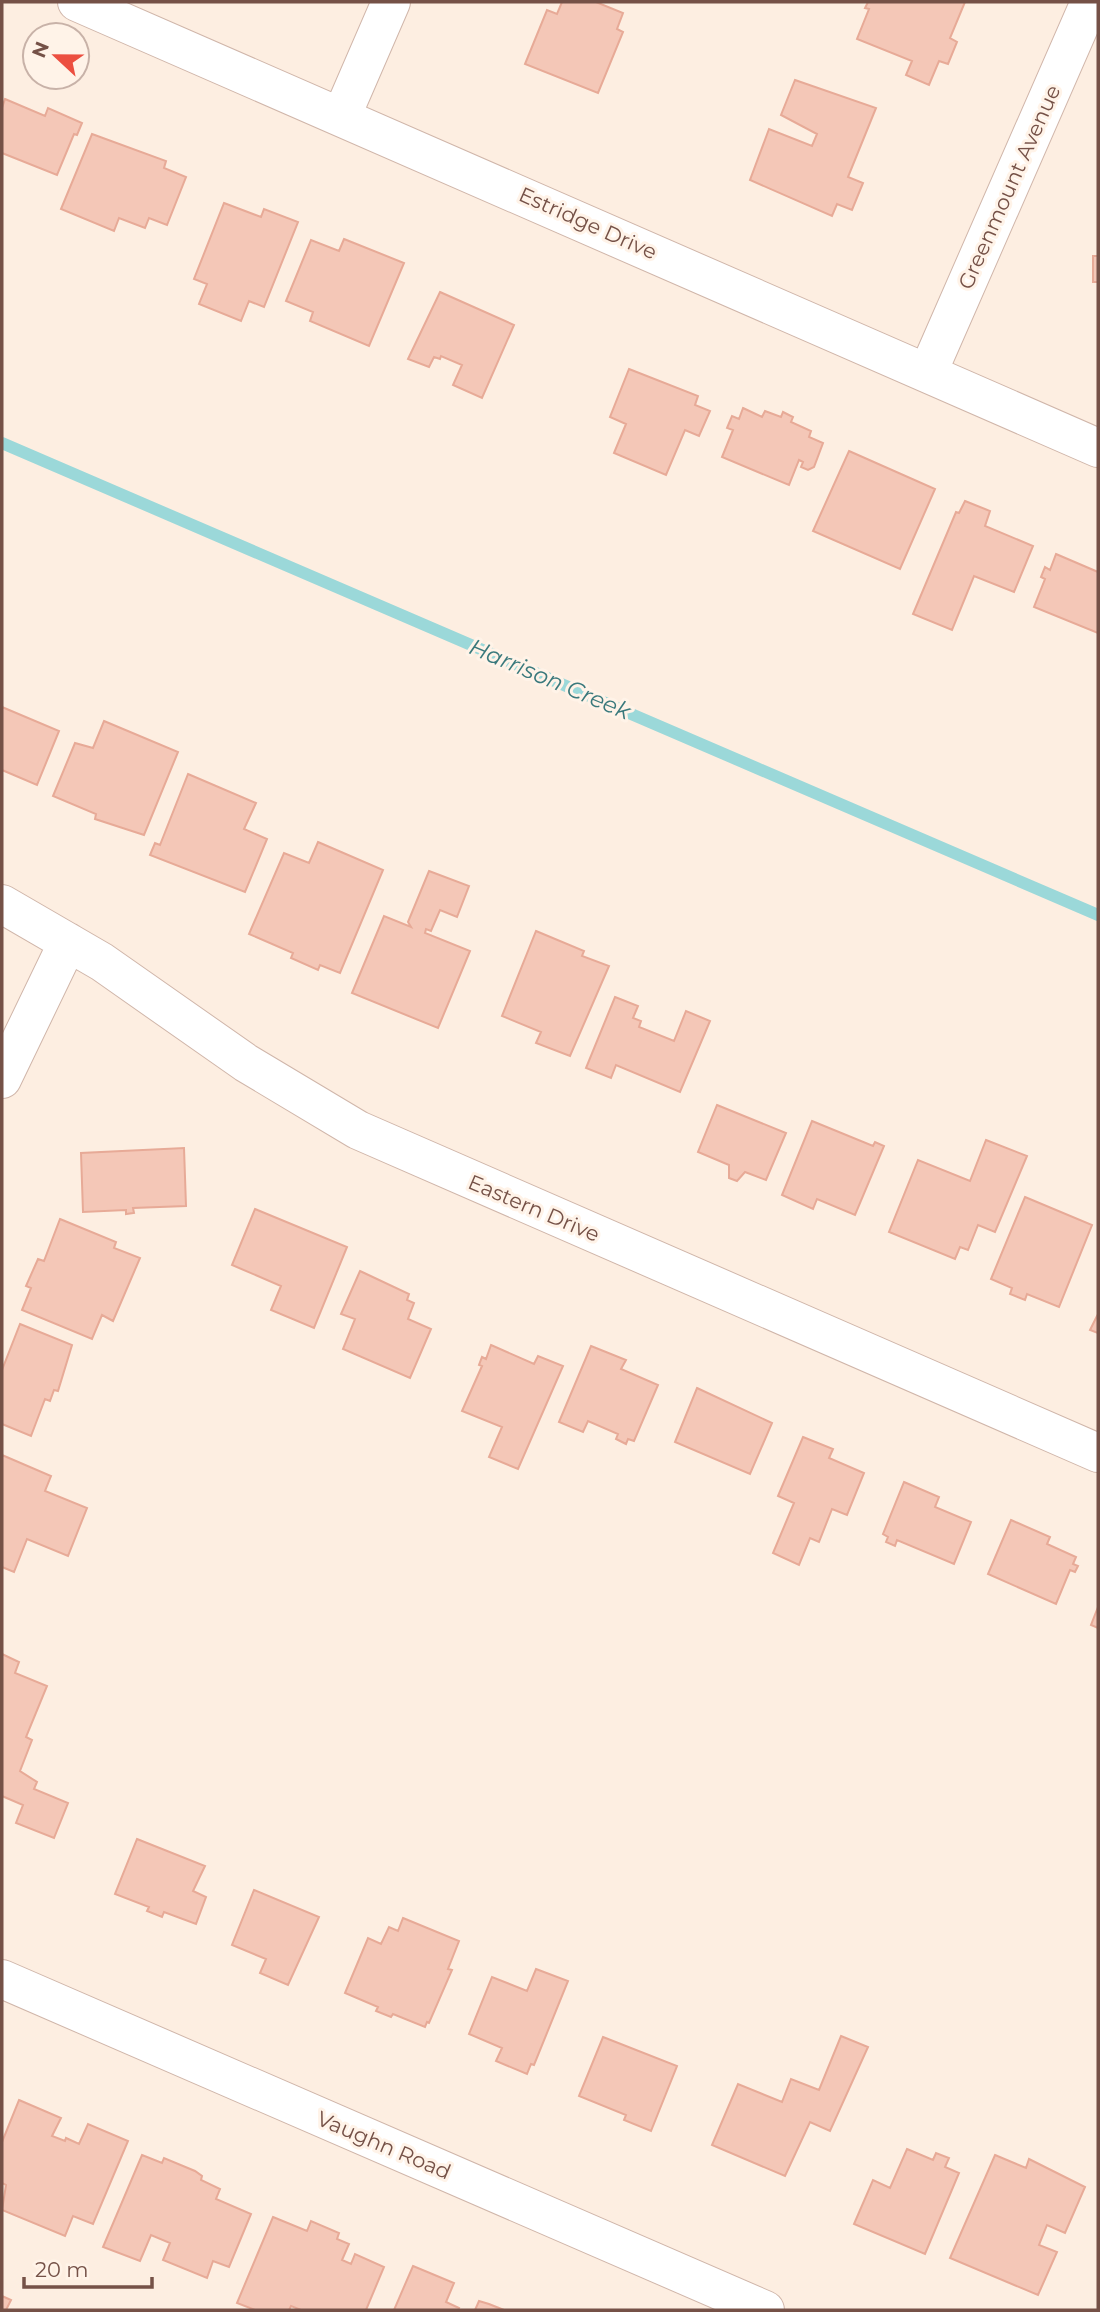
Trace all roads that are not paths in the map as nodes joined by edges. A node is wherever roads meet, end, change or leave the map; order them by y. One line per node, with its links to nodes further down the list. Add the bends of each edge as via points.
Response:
1 (77, 2): 4 (street, Estridge Drive)
2 (391, 2): 4 (street)
3 (1090, 2): 5 (street, Greenmount Avenue)
4 (342, 116): 5 (street, Estridge Drive)
5 (928, 372): 6 (street, Estridge Drive)
6 (1098, 448)
7 (2, 904): 8 (street, Eastern Drive)
8 (68, 942): 9 (street); 10 (street, Eastern Drive, via 246,1063 358,1130)
9 (2, 1079)
10 (1098, 1453)
11 (2, 1979): 12 (street, Vaughn Road)
12 (765, 2310)

